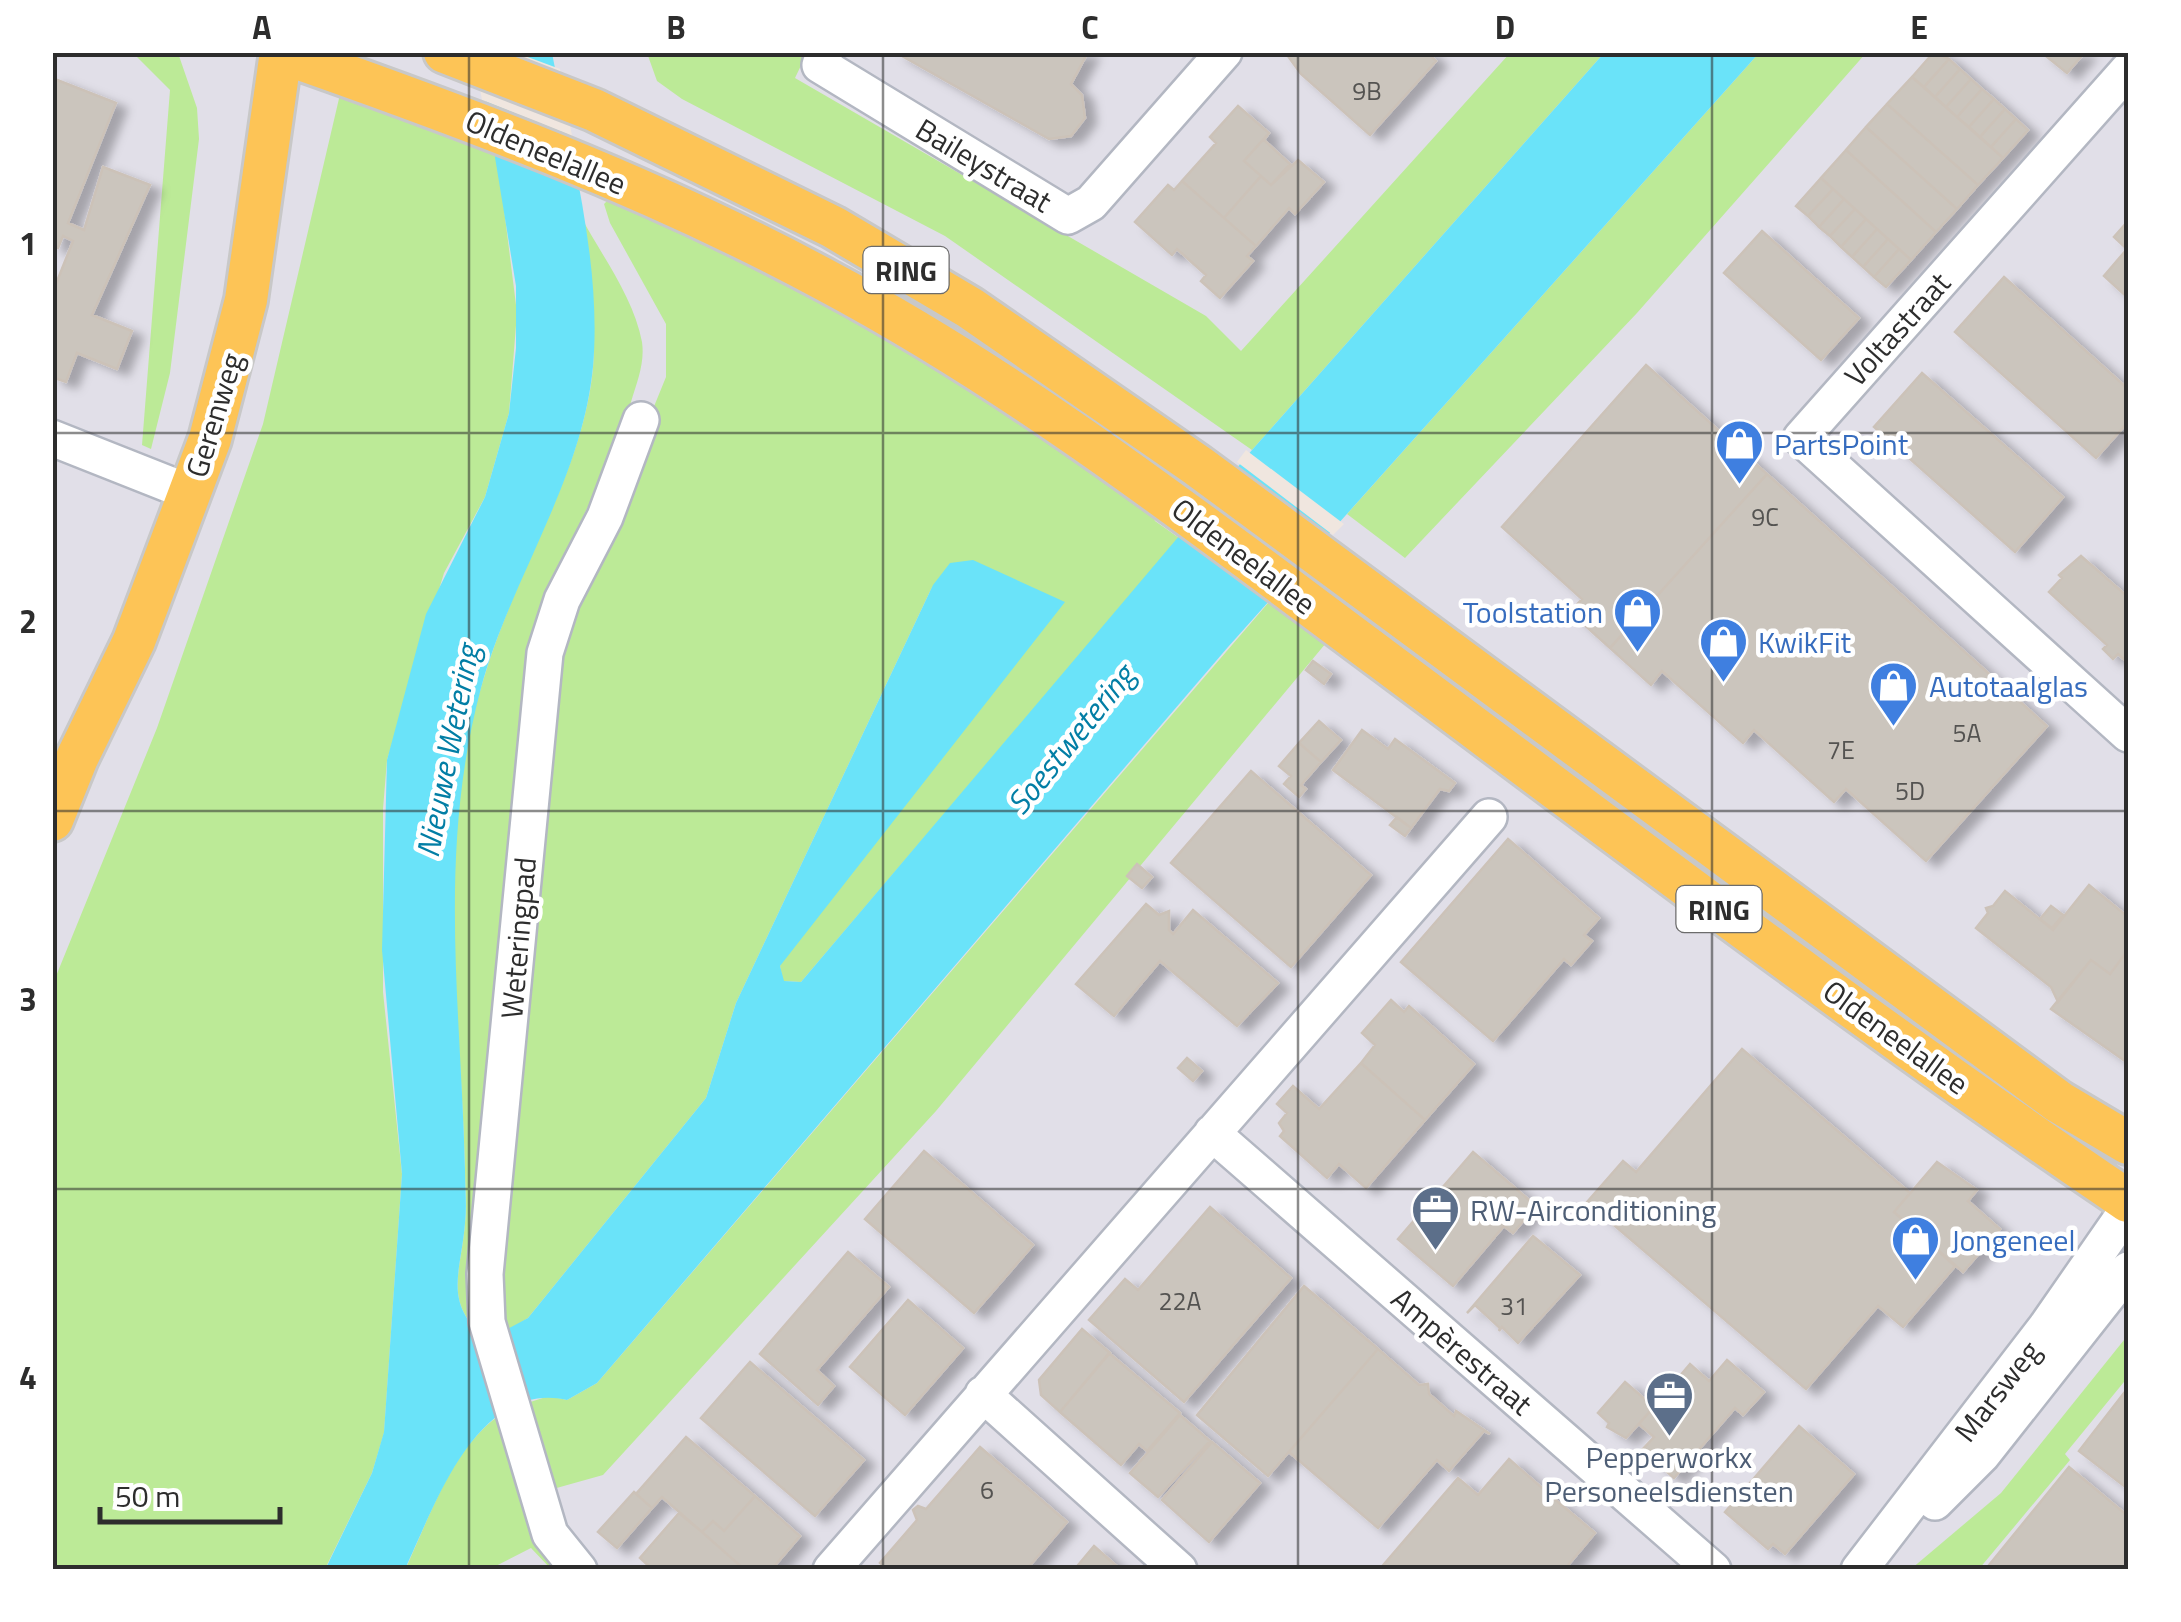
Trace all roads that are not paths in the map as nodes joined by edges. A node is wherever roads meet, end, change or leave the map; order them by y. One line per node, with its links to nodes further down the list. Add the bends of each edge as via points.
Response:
1 (253, 52): 9 (main road, Gerenweg, via 238,231 220,329)
2 (445, 52): 14 (main road, Oldeneelallee / RING, via 594,110 863,245 970,308 1198,466 2059,1102)
3 (825, 52): 4 (street, Baileystraat, via 820,65 1068,216 1090,203)
4 (1224, 52)
5 (280, 53): 9 (main road, Gerenweg, via 232,367); 15 (main road, Oldeneelallee / RING, via 455,114 604,176 830,282 962,360 1168,499)
6 (2128, 70): 10 (street, Voltastraat, via 1801,438)
7 (641, 420): 18 (street, Weteringpad, via 545,653 485,1274 487,1322 550,1534)
8 (52, 438): 9 (street)
9 (168, 484): 12 (main road, Gerenweg, via 103,651 77,758)
10 (2128, 734)
11 (1488, 817): 13 (street)
12 (52, 820)
13 (1212, 1133): 17 (street); 21 (street, Ampèrestraat)
14 (2128, 1143)
15 (2128, 1205): 22 (street, Marsweg, via 2046,1327)
16 (2128, 1270): 23 (street, Marsweg, via 1982,1455)
17 (983, 1394): 19 (street); 20 (street)
18 (579, 1570)
19 (831, 1570)
20 (1178, 1570)
21 (1713, 1570)
22 (1859, 1570)
23 (1867, 1570)

